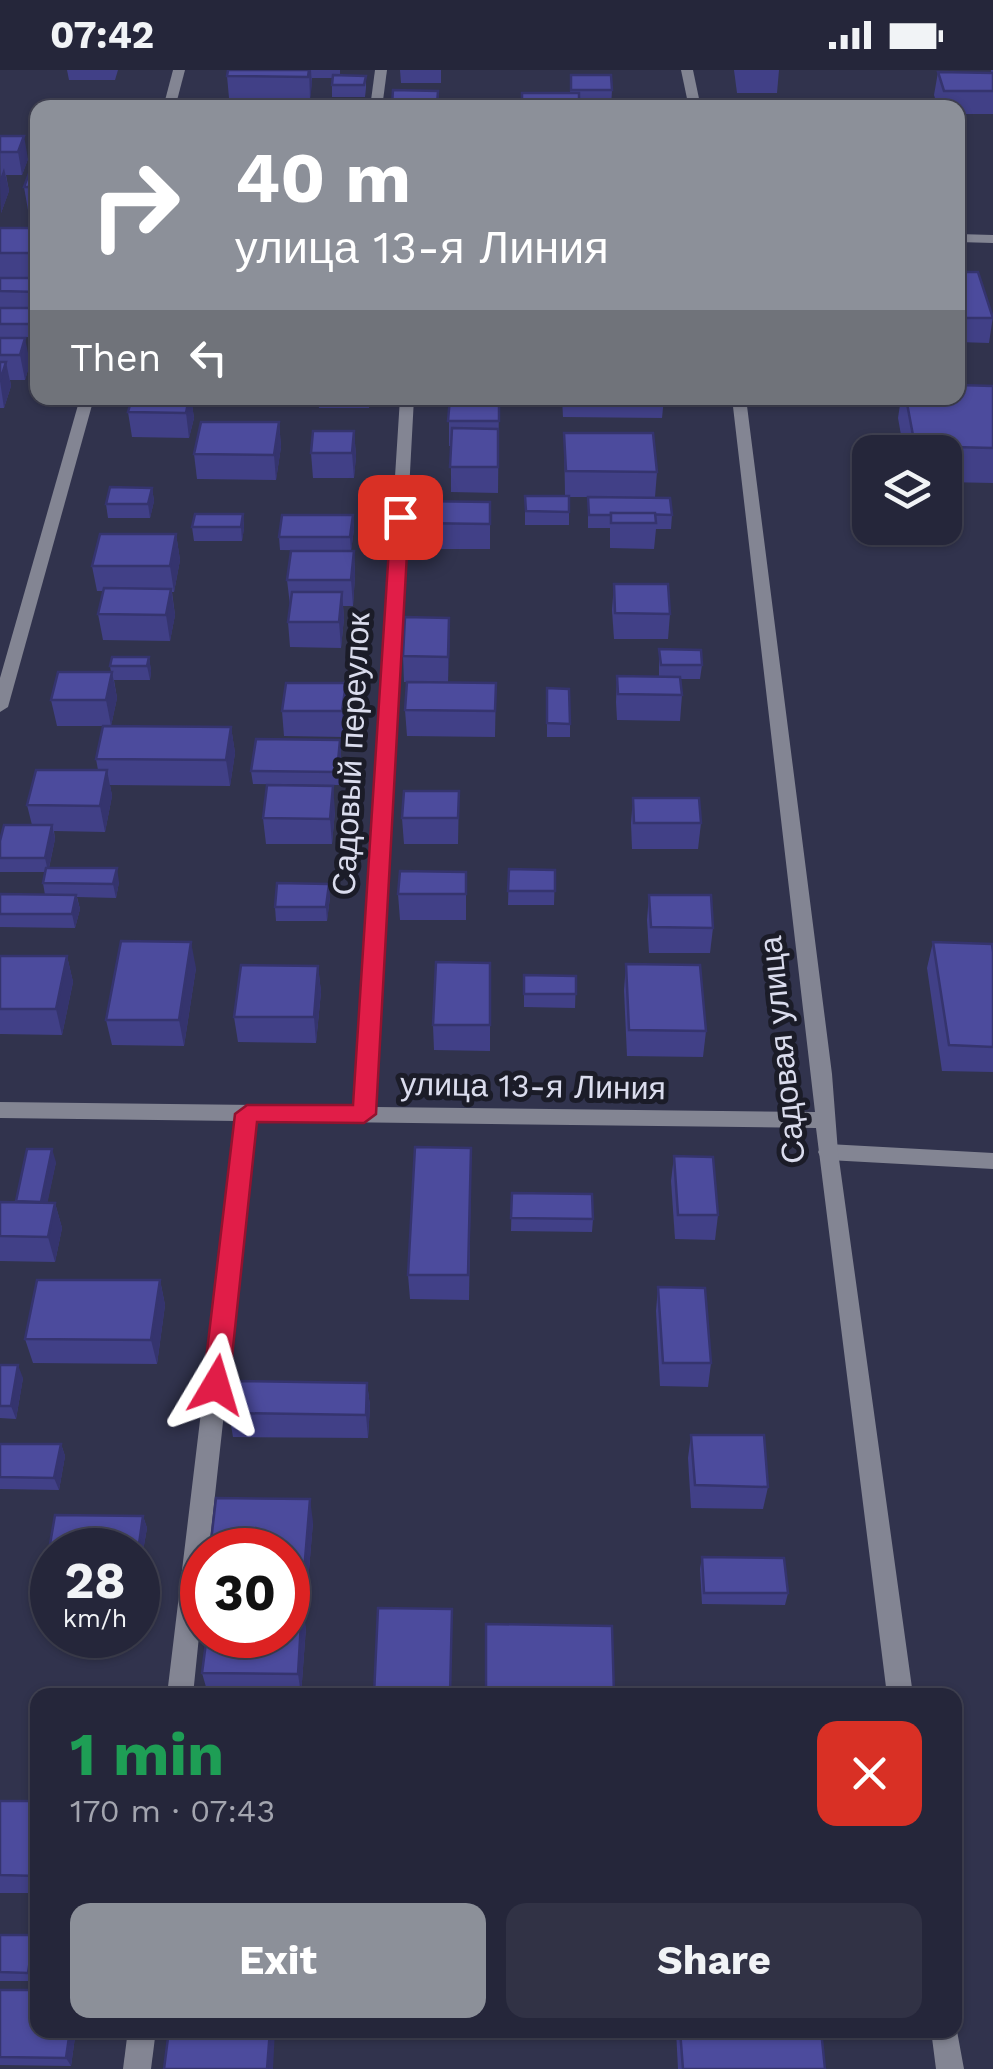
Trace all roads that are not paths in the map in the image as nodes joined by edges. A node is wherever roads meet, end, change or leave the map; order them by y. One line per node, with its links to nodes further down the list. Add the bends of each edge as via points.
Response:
1 (179, 70): 4 (street)
2 (381, 70): 5 (street)
3 (687, 70): 6 (street)
4 (170, 100)
5 (377, 100)
6 (693, 100)
7 (965, 238): 8 (street)
8 (993, 239)
9 (85, 405): 12 (street)
10 (407, 405): 15 (street, Садовый переулок)
11 (741, 405): 16 (street, Садовая улица)
12 (0, 706)
13 (0, 1110): 14 (street, улица 13-я Линия)
14 (247, 1114): 15 (street, улица 13-я Линия); 19 (street)
15 (364, 1114): 16 (street, улица 13-я Линия)
16 (826, 1120): 17 (street, Садовая улица)
17 (828, 1152): 18 (street); 20 (street, Садовая улица)
18 (993, 1161)
19 (181, 1688)
20 (899, 1688)
21 (141, 2038): 23 (street)
22 (946, 2038): 24 (street)
23 (138, 2069)
24 (950, 2069)

